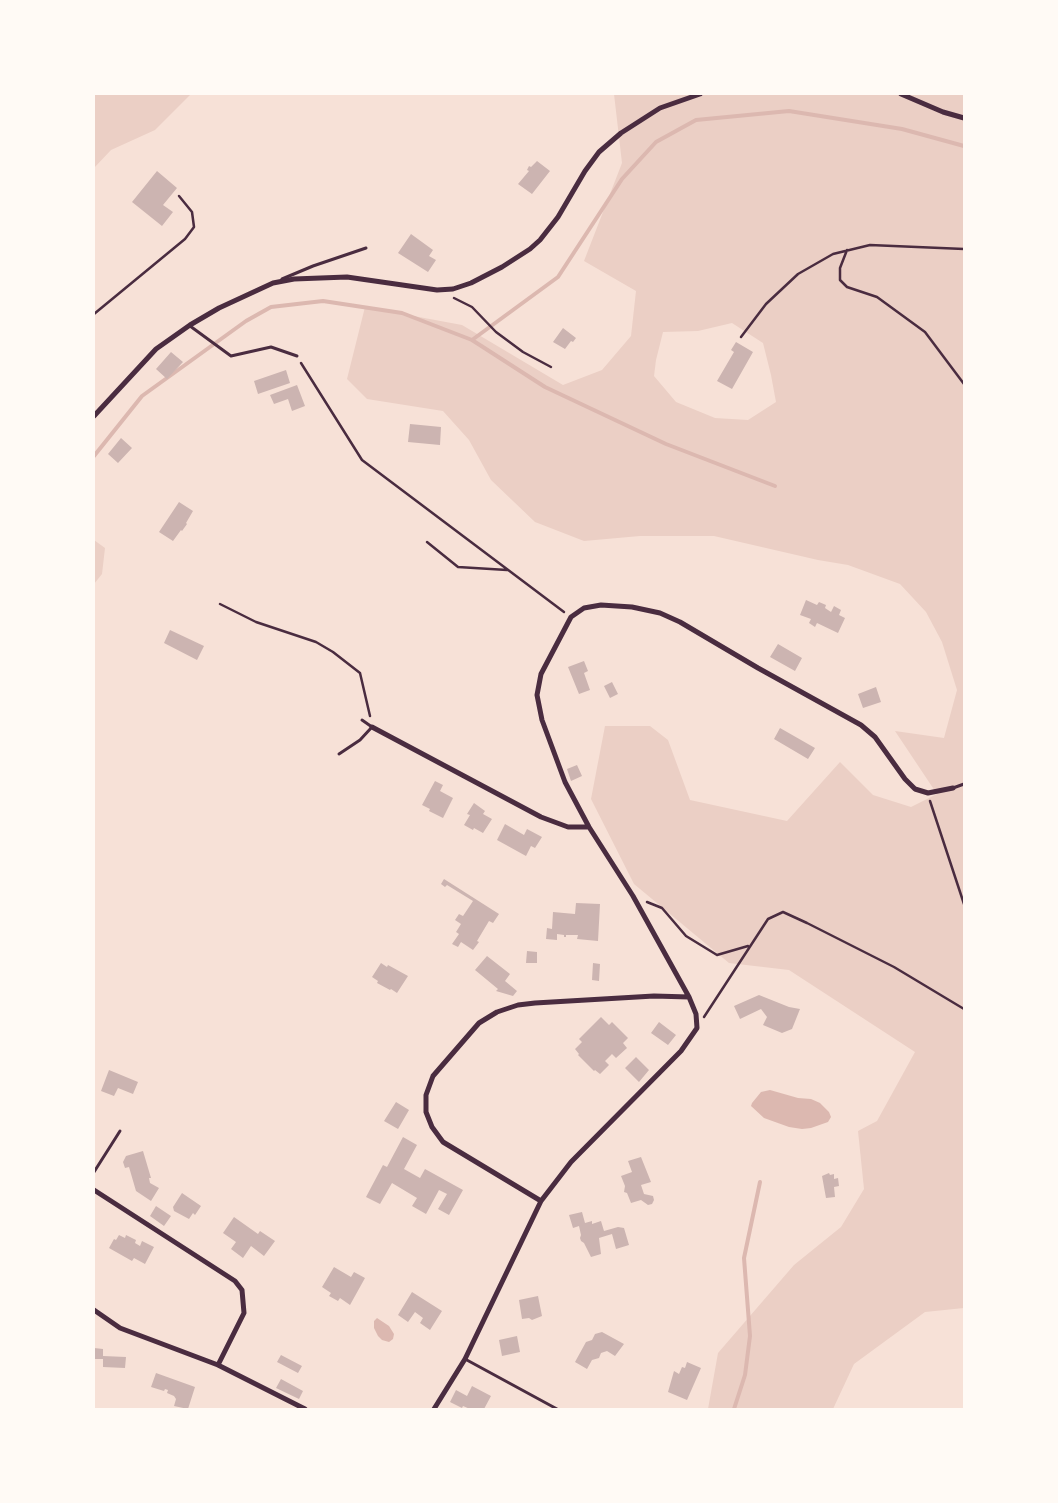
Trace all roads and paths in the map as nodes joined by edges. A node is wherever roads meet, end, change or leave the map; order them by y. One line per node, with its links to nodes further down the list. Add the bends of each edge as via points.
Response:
1 (700, 94): 9 (street, via 660,108 599,152 558,217 530,249 471,283)
2 (901, 94): 3 (street)
3 (964, 118)
4 (179, 196): 10 (path, via 192,212 194,227 185,239)
5 (366, 248): 8 (lane)
6 (964, 249): 7 (path, via 870,245)
7 (847, 250): 12 (path, via 798,274 766,304); 15 (path, via 840,268 840,280 847,287 877,297 925,332)
8 (273, 283): 9 (street, via 347,277); 11 (street, via 219,308)
9 (437, 290): 14 (path, via 472,307 496,332)
10 (94, 314)
11 (190, 326): 13 (lane, via 231,356 272,347); 16 (street, via 156,349)
12 (741, 338)
13 (297, 356): 18 (path, via 362,460)
14 (551, 367)
15 (964, 384)
16 (94, 416)
17 (427, 542): 18 (path, via 458,567)
18 (508, 570): 20 (path)
19 (220, 604): 22 (path, via 256,622 316,642 360,673)
20 (571, 617): 26 (street, via 584,608 600,605 660,613 680,622 861,725 875,737 905,779 915,789); 27 (street, via 541,674 537,695 542,720 565,782)
21 (362, 720): 22 (lane)
22 (372, 727): 23 (lane); 27 (street, via 542,817 568,827)
23 (339, 754)
24 (964, 784): 25 (lane)
25 (953, 788): 26 (street)
26 (928, 793): 29 (path)
27 (588, 827): 28 (street)
28 (633, 896): 30 (path, via 662,908 686,936 717,955); 31 (street)
29 (964, 904)
30 (750, 946): 32 (path, via 768,919 783,912 894,967); 33 (path)
31 (689, 997): 33 (street, via 696,1014); 37 (street, via 535,1003 497,1012 479,1023 433,1076 426,1095 426,1112 443,1142)
32 (964, 1009)
33 (697, 1028): 37 (street, via 681,1051 572,1162)
34 (120, 1131): 35 (lane)
35 (94, 1172)
36 (94, 1190): 40 (street, via 235,1281 242,1290 244,1313)
37 (541, 1201): 39 (street)
38 (94, 1310): 40 (street, via 120,1328)
39 (465, 1359): 44 (street); 45 (lane)
40 (218, 1365): 41 (street)
41 (293, 1403): 42 (street); 43 (street)
42 (291, 1409)
43 (305, 1409)
44 (434, 1409)
45 (557, 1409)

